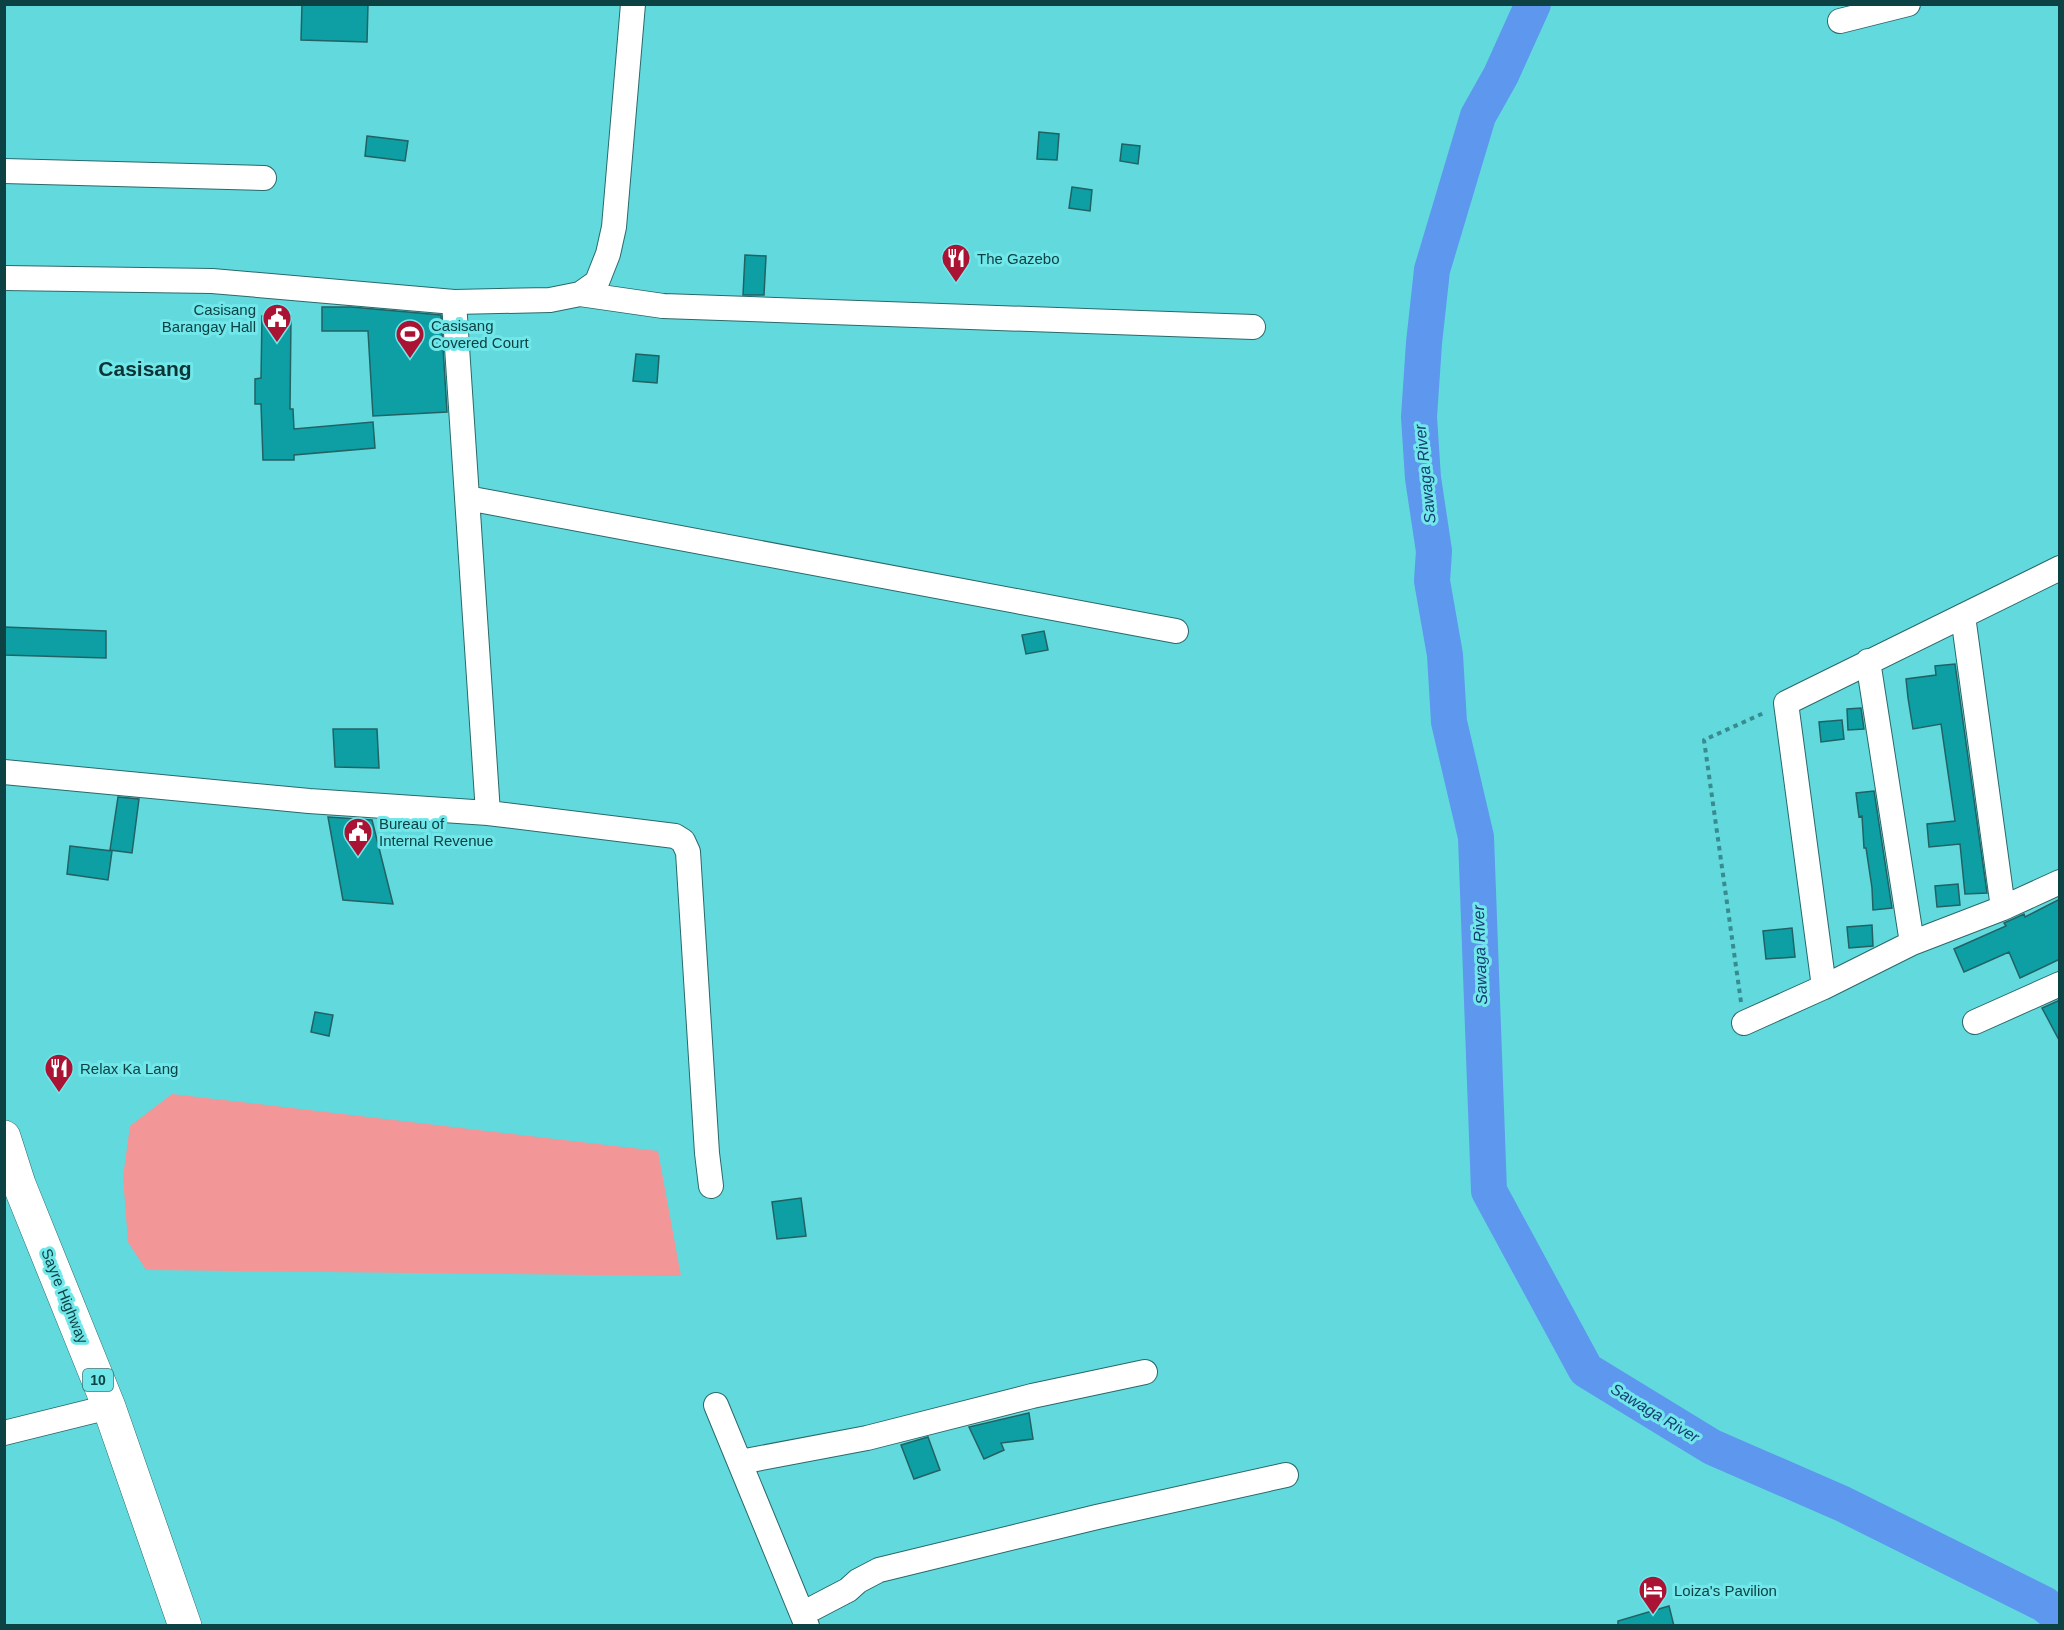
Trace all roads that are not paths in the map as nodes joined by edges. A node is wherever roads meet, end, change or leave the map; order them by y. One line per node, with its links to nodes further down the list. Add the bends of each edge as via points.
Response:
1 (633, 4): 7 (street, via 614,227 597,282)
2 (1908, 4): 3 (street)
3 (1840, 21)
4 (4, 171): 5 (street)
5 (264, 178)
6 (4, 278): 8 (street, via 212,281)
7 (580, 294): 8 (street, via 550,300); 9 (street, via 663,306)
8 (454, 302): 10 (street)
9 (1253, 327)
10 (467, 498): 13 (street); 16 (street)
11 (2060, 568): 12 (street)
12 (1963, 616): 14 (street); 18 (street)
13 (1176, 631)
14 (1868, 662): 19 (street); 21 (street, via 1786,703)
15 (4, 772): 16 (street, via 309,801)
16 (488, 813): 25 (street, via 675,836 683,841 688,852)
17 (2060, 882): 18 (street)
18 (2003, 908): 19 (street)
19 (1912, 944): 21 (street)
20 (2060, 984): 22 (street)
21 (1824, 987): 23 (street)
22 (1975, 1022)
23 (1744, 1023)
24 (4, 1137): 28 (highway, Sayre Highway / 10, via 18,1184)
25 (711, 1186)
26 (1145, 1372): 30 (street, via 867,1438)
27 (717, 1405): 30 (street)
28 (109, 1407): 29 (street); 33 (highway, Sayre Highway / 10)
29 (4, 1433)
30 (740, 1462): 32 (street)
31 (1286, 1475): 32 (street, via 1097,1516 879,1570)
32 (805, 1620)
33 (185, 1626)

